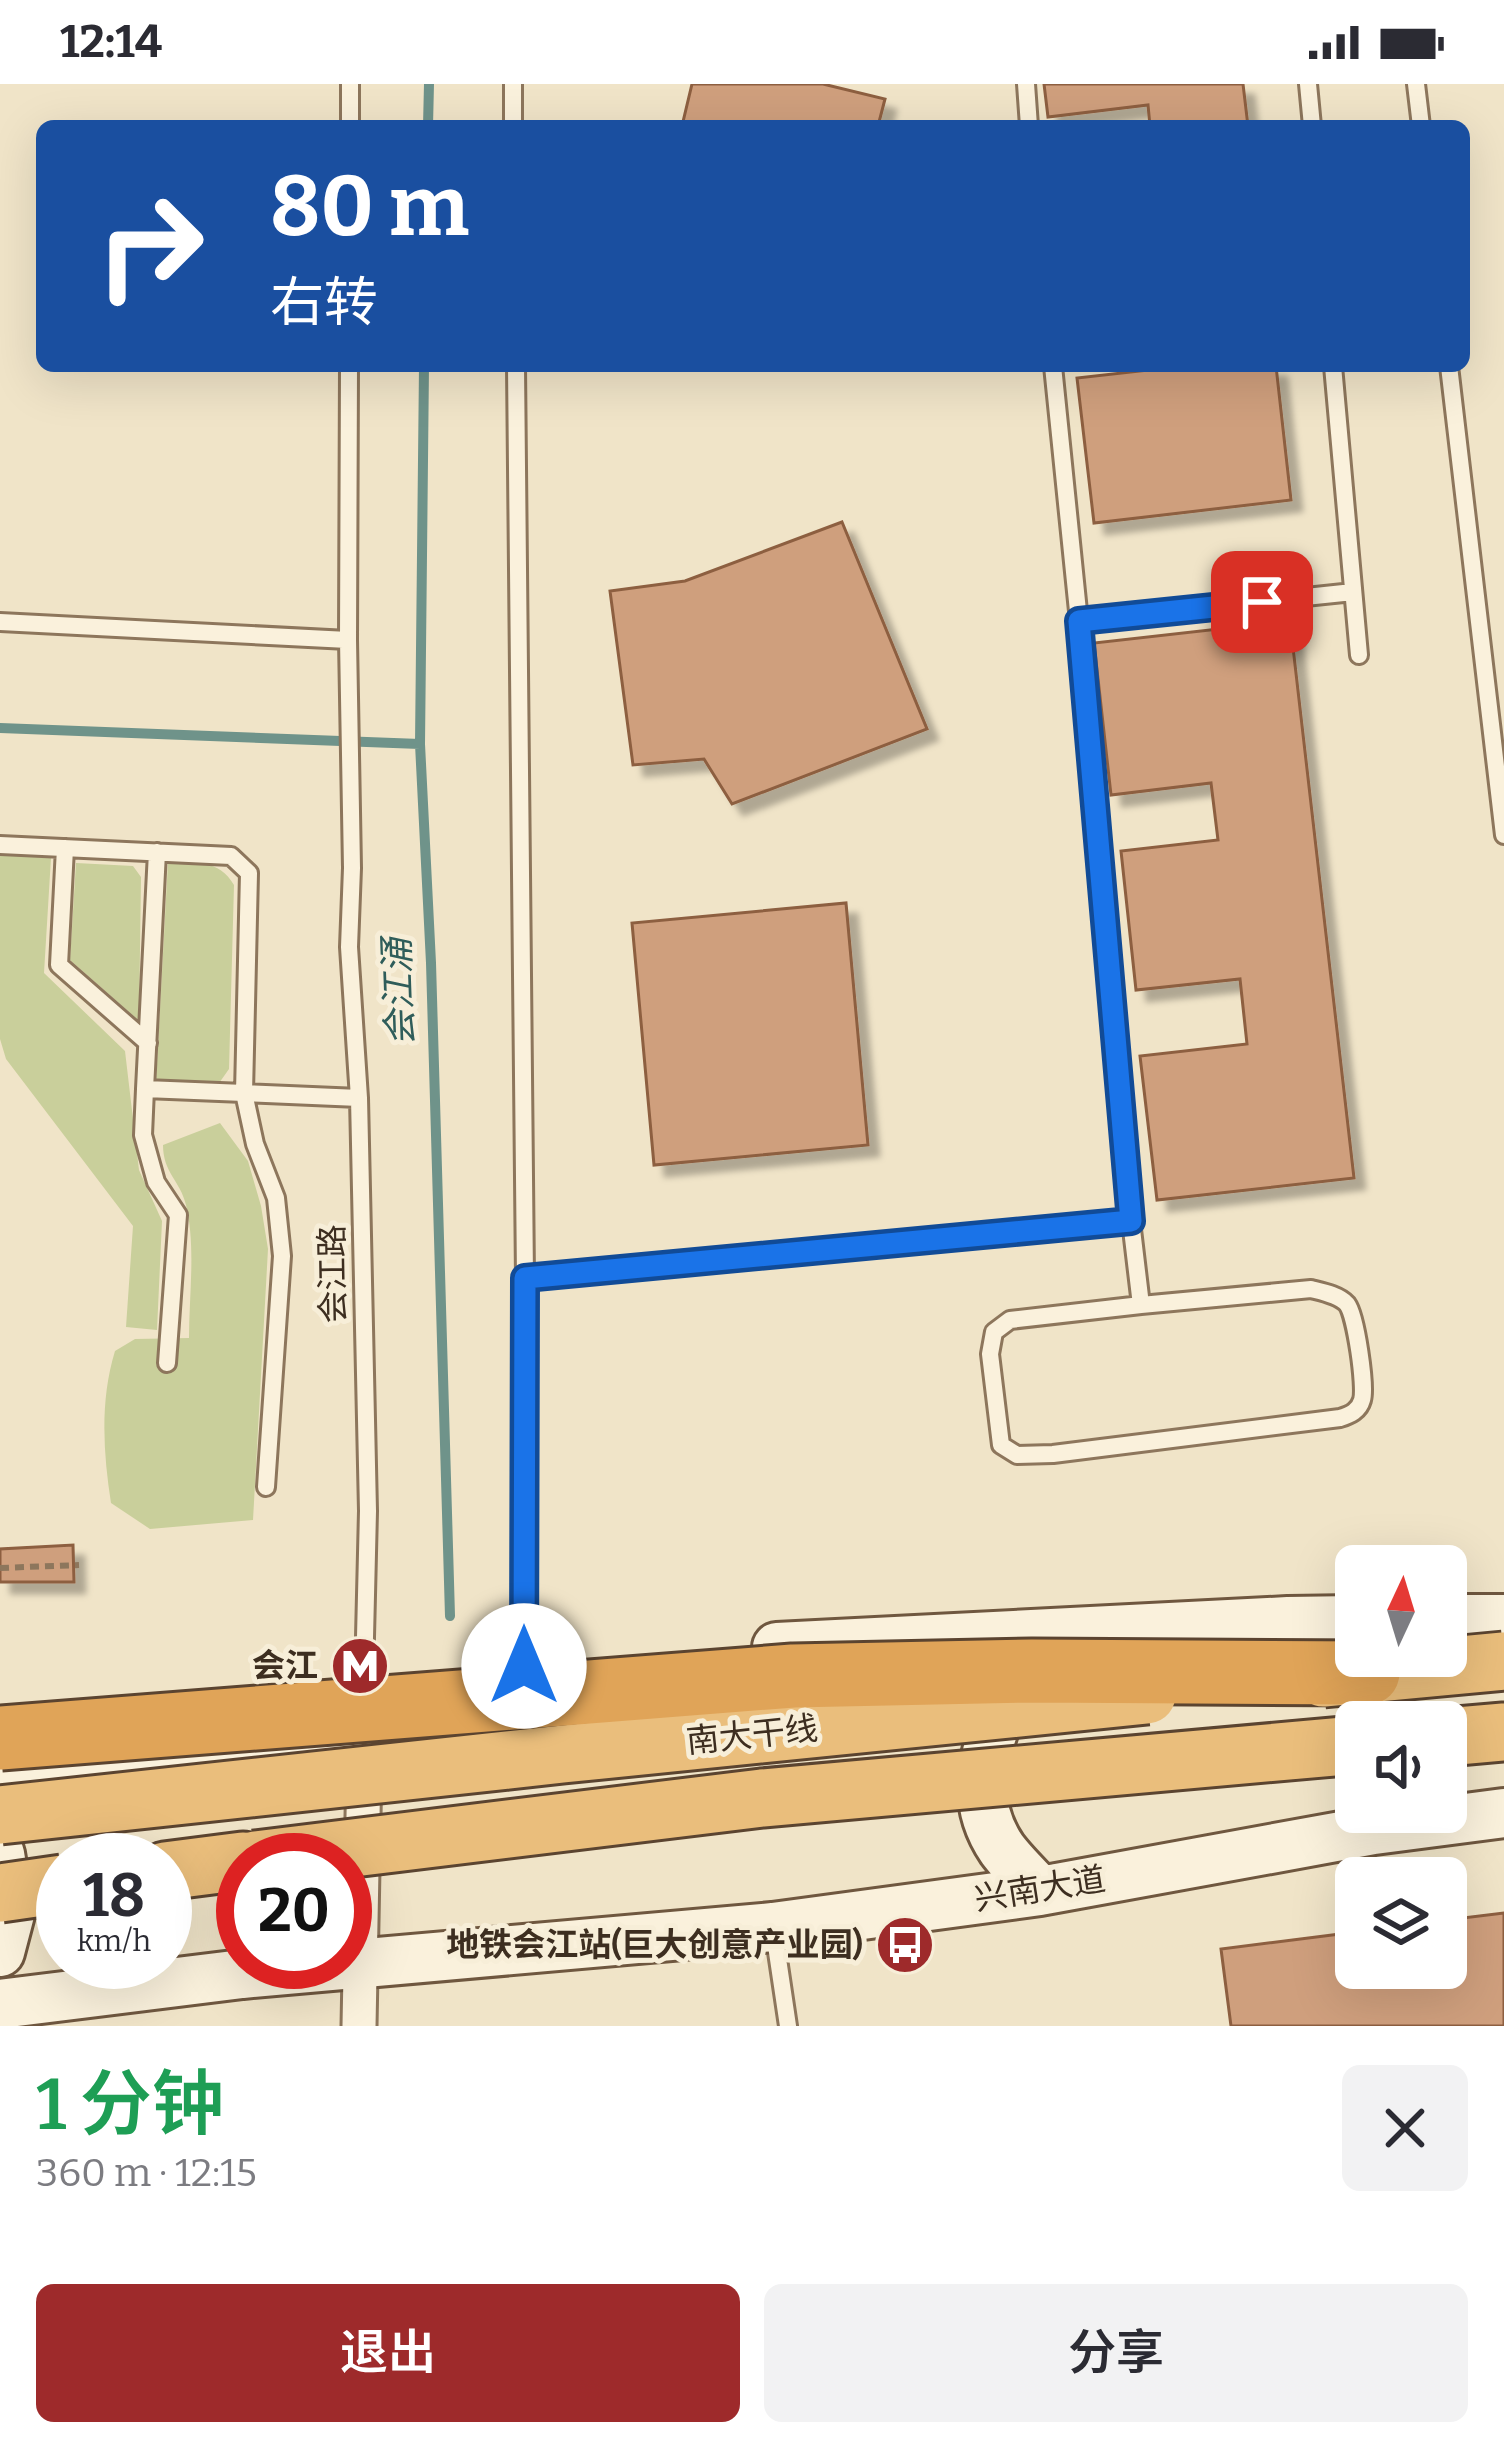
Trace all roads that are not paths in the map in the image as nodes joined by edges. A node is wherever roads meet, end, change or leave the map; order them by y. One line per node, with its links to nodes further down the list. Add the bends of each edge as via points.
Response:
1 (350, 84): 6 (lane)
2 (513, 84): 7 (lane)
3 (1025, 84): 8 (lane)
4 (1308, 84): 9 (lane)
5 (1416, 84): 10 (lane)
6 (350, 120)
7 (514, 120)
8 (1029, 120)
9 (1311, 120)
10 (1420, 120)
11 (349, 372): 19 (lane, 会江路)
12 (516, 372): 30 (lane)
13 (1054, 372): 17 (lane)
14 (1334, 372): 16 (lane)
15 (1450, 372): 21 (lane)
16 (1353, 592): 17 (lane); 20 (lane)
17 (1079, 621): 29 (lane)
18 (0, 622): 19 (lane)
19 (348, 640): 28 (lane, 会江路, via 349,947)
20 (1359, 655)
21 (1504, 835)
22 (0, 845): 23 (lane)
23 (65, 848): 24 (lane); 25 (lane, via 59,965)
24 (157, 852): 25 (lane); 27 (lane, via 230,856 250,873)
25 (148, 1043): 26 (lane)
26 (145, 1089): 27 (lane); 32 (lane, via 143,1135 156,1182 178,1215)
27 (244, 1093): 28 (lane); 33 (lane, via 276,1198 282,1256)
28 (359, 1097): 45 (lane, 会江路)
29 (1131, 1221): 30 (lane); 31 (lane)
30 (525, 1278): 44 (lane)
31 (1141, 1305): 31 (lane, via 1010,1320 994,1332 1001,1445 1017,1455 1053,1454 1340,1418 1363,1399 1357,1326 1332,1294 1311,1288)
32 (167, 1363)
33 (266, 1487)
34 (1467, 1619): 35 (main road)
35 (1504, 1619)
36 (1504, 1635): 38 (main road)
37 (1335, 1637): 44 (main road, via 1288,1621)
38 (1467, 1642)
39 (1335, 1652): 50 (highway, bridge, via 793,1676)
40 (1335, 1655): 55 (highway, 南大干线, bridge, via 563,1754)
41 (1467, 1658): 42 (highway, 南大干线, bridge)
42 (1504, 1661)
43 (1335, 1666): 46 (main road)
44 (500, 1668): 45 (main road)
45 (364, 1679): 47 (main road); 51 (street)
46 (1009, 1688): 51 (main road); 60 (main road, via 982,1769 986,1812 1001,1848)
47 (0, 1706)
48 (1504, 1732): 49 (highway)
49 (1467, 1735)
50 (0, 1738)
51 (364, 1744): 53 (main road); 56 (street)
52 (1335, 1747): 57 (highway, 南大干线, bridge, via 762,1798)
53 (0, 1775)
54 (1504, 1813): 60 (main road, 兴南大道)
55 (0, 1815)
56 (362, 1833)
57 (372, 1846)
58 (0, 1854): 63 (main road, via 10,1913)
59 (36, 1888): 61 (highway, bridge)
60 (1040, 1891): 62 (main road, 兴南大道)
61 (0, 1893)
62 (773, 1927): 64 (main road, 兴南大道); 69 (lane)
63 (0, 1952)
64 (372, 1964)
65 (216, 1977): 67 (main road, 兴南大道)
66 (360, 1989): 68 (street)
67 (0, 2004)
68 (359, 2026)
69 (788, 2026)

